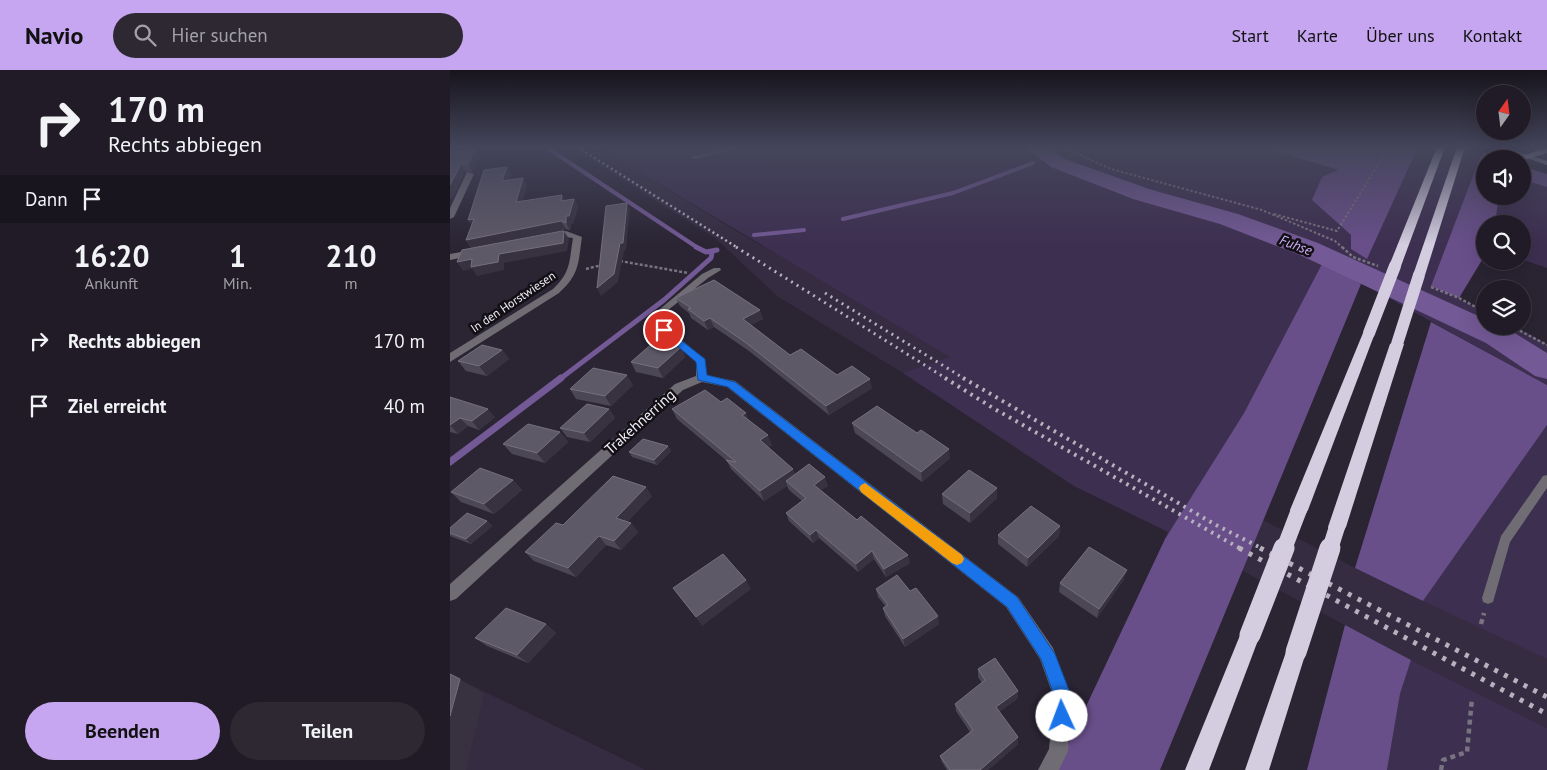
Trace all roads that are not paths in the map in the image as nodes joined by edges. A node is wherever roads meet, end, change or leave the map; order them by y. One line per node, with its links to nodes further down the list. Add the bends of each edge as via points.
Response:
1 (467, 180): 4 (street)
2 (1427, 180): 15 (highway, bridge, via 1389,267 1368,333)
3 (1451, 180): 16 (highway, bridge, via 1422,280 1397,344)
4 (450, 217)
5 (537, 240): 9 (street, In den Horstwiesen, via 566,234 578,237 568,280 556,291)
6 (489, 250): 7 (street)
7 (450, 257)
8 (717, 270): 10 (lane, via 652,319 701,361)
9 (450, 358)
10 (701, 378): 12 (street, Trakehnerring, via 679,387); 14 (street, via 731,384 1012,602 1047,654 1063,698 1058,751)
11 (1547, 480): 13 (lane, via 1505,540)
12 (450, 594)
13 (1488, 598)
14 (1048, 770)
15 (1197, 770)
16 (1257, 770)

